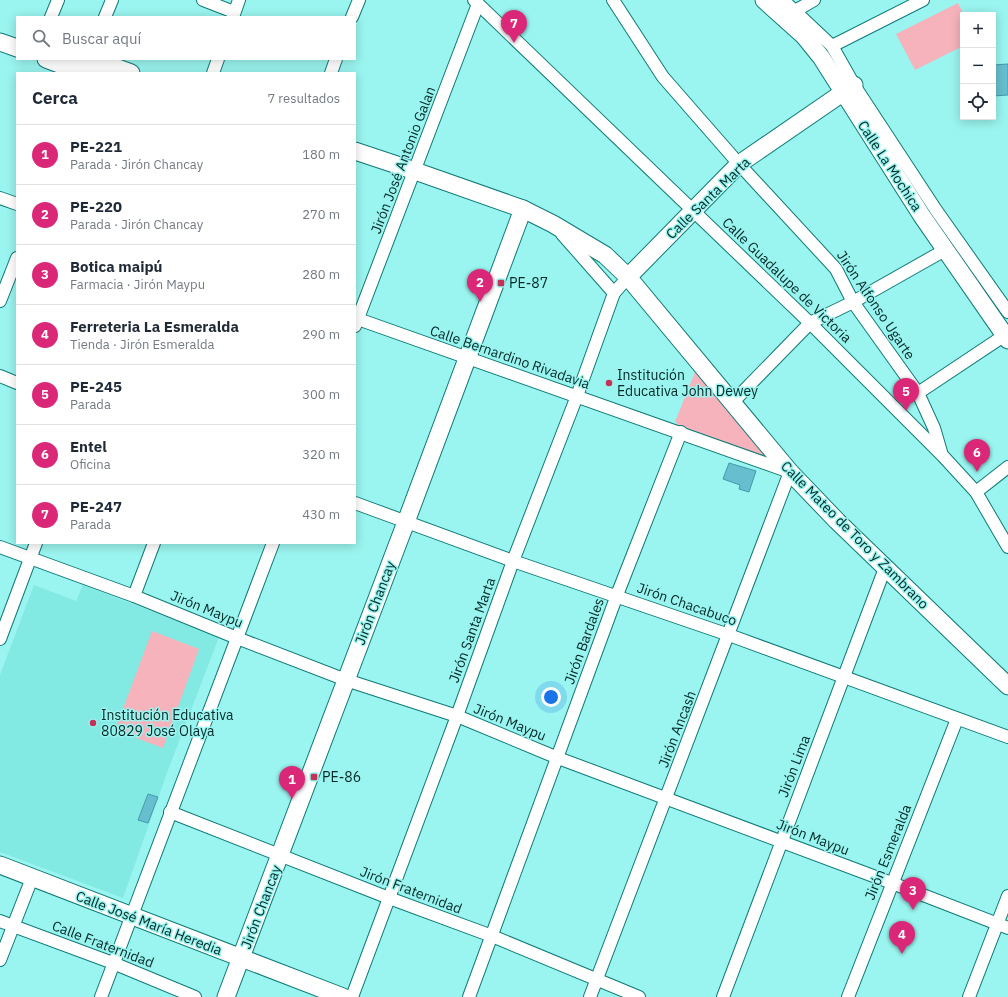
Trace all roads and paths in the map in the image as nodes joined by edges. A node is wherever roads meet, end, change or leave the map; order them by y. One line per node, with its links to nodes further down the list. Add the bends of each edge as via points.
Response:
1 (58, 0): 14 (street)
2 (112, 0): 15 (street)
3 (203, 0): 13 (street)
4 (239, 0): 13 (street)
5 (359, 0): 16 (street)
6 (613, 0): 29 (street, Jirón Alfonso Ugarte, via 663,77)
7 (764, 0): 27 (street, Calle La Mochica, via 804,36)
8 (783, 0): 12 (street, Calle La Mochica)
9 (814, 0): 12 (street)
10 (923, 0): 18 (street)
11 (476, 1): 30 (street, Jirón José Antonio Galan); 34 (street, Calle Guadalupe de Victoria)
12 (795, 11): 18 (street, Calle La Mochica)
13 (233, 14)
14 (51, 16)
15 (105, 16)
16 (352, 16)
17 (0, 42): 19 (street)
18 (832, 46): 27 (street, Calle La Mochica)
19 (16, 48)
20 (49, 60): 23 (street, via 70,68)
21 (218, 60): 25 (street)
22 (336, 60): 26 (street)
23 (85, 66): 24 (street, via 104,63)
24 (128, 72)
25 (213, 72)
26 (331, 72)
27 (849, 89): 29 (street, Calle Santa Marta); 36 (street, Calle La Mochica); 42 (street, Calle La Mochica)
28 (356, 151): 30 (street, Calle Mateo de Toro y Zambrano)
29 (738, 164): 34 (street, Calle Santa Marta); 41 (street, Jirón Alfonso Ugarte, via 833,265)
30 (415, 170): 33 (street, Calle Mateo de Toro y Zambrano); 43 (street, Jirón José Antonio Galan)
31 (0, 198): 32 (street)
32 (16, 204)
33 (523, 209): 35 (street, Calle Mateo de Toro y Zambrano); 46 (street, Jirón Chancay)
34 (694, 211): 38 (street, Calle Santa Marta); 44 (street, Calle Guadalupe de Victoria)
35 (553, 224): 38 (street, Calle Mateo de Toro y Zambrano, via 605,255); 39 (street)
36 (945, 250): 41 (street); 45 (street, Calle La Mochica)
37 (16, 261): 40 (street)
38 (628, 277): 39 (street, Jirón Santa Marta); 51 (street, Calle Mateo de Toro y Zambrano)
39 (614, 293): 50 (street, Jirón Santa Marta)
40 (0, 301)
41 (853, 302): 44 (street); 49 (street, Jirón Alfonso Ugarte)
42 (1008, 312)
43 (356, 321): 46 (street, Calle Bernardino Rivadavia)
44 (810, 322): 51 (street); 53 (street, Calle Guadalupe de Victoria)
45 (1006, 337): 49 (street)
46 (467, 357): 50 (street, Calle Bernardino Rivadavia); 58 (street, Jirón Chancay)
47 (0, 376): 48 (street)
48 (16, 383)
49 (918, 393): 53 (street, Jirón Alfonso Ugarte, via 934,428)
50 (577, 396): 52 (street, Calle Bernardino Rivadavia); 65 (street, Jirón Santa Marta)
51 (732, 403): 55 (street, Calle Mateo de Toro y Zambrano)
52 (681, 432): 55 (street, Calle Bernardino Rivadavia); 67 (street, Jirón Bardales)
53 (942, 455): 56 (street, Calle Guadalupe de Victoria)
54 (1008, 468): 56 (street)
55 (790, 472): 66 (street, Calle Mateo de Toro y Zambrano); 69 (street, Jirón Ancash)
56 (976, 492): 63 (street, Calle Guadalupe de Victoria)
57 (356, 503): 58 (street, Jirón Chacabuco)
58 (406, 522): 65 (street, Jirón Chacabuco); 73 (street, Jirón Chancay)
59 (36, 544): 64 (street)
60 (154, 544): 68 (street)
61 (272, 544): 70 (street)
62 (0, 547): 64 (street, Jirón Maypu)
63 (1008, 547)
64 (30, 558): 68 (street, Jirón Maypu); 71 (street)
65 (513, 561): 67 (street, Jirón Chacabuco); 75 (street, Jirón Santa Marta)
66 (885, 568): 72 (street, Jirón Lima); 74 (street, Calle Mateo de Toro y Zambrano)
67 (617, 595): 69 (street, Jirón Chacabuco); 78 (street, Jirón Bardales)
68 (134, 596): 70 (street, Jirón Maypu)
69 (730, 635): 72 (street, Jirón Chacabuco); 79 (street, Jirón Ancash)
70 (236, 638): 73 (street, Jirón Maypu); 80 (street)
71 (0, 639)
72 (844, 676): 76 (street, Jirón Chacabuco); 81 (street, Jirón Lima)
73 (346, 680): 75 (street, Jirón Maypu); 82 (street, Jirón Chancay)
74 (1008, 686)
75 (457, 716): 78 (street, Jirón Maypu); 87 (street, Jirón Santa Marta)
76 (957, 719): 77 (street, Jirón Chacabuco); 85 (street, Jirón Esmeralda)
77 (1008, 738)
78 (558, 758): 79 (street, Jirón Maypu); 92 (street, Jirón Bardales)
79 (667, 798): 81 (street, Jirón Maypu); 96 (street, Jirón Ancash)
80 (170, 812): 82 (street, Jirón Fraternidad); 88 (street)
81 (782, 842): 85 (street, Jirón Maypu); 105 (street, Jirón Lima)
82 (281, 855): 87 (street, Jirón Fraternidad); 93 (street, Jirón Chancay)
83 (0, 865): 84 (street, Calle José María Heredia)
84 (32, 878): 88 (street, Calle José María Heredia); 90 (street)
85 (892, 883): 91 (street, Jirón Maypu); 106 (street, Jirón Esmeralda)
86 (1008, 896): 91 (street)
87 (389, 898): 92 (street, Jirón Fraternidad); 101 (street, Jirón Santa Marta)
88 (131, 916): 93 (street, Calle José María Heredia); 95 (street)
89 (0, 921): 90 (street, Calle Fraternidad)
90 (14, 926): 94 (street); 95 (street, Calle Fraternidad)
91 (1003, 926): 107 (street)
92 (492, 936): 96 (street, Jirón Fraternidad); 102 (street, Jirón Bardales)
93 (241, 958): 99 (street, Jirón Chancay); 100 (street, Calle José María Heredia)
94 (0, 960)
95 (113, 964): 97 (street); 98 (street, Calle Fraternidad)
96 (597, 980): 103 (street, Jirón Ancash); 104 (street, Jirón Fraternidad)
97 (101, 997)
98 (195, 997)
99 (226, 997)
100 (343, 997)
101 (352, 997)
102 (469, 997)
103 (590, 997)
104 (639, 997)
105 (723, 997)
106 (848, 997)
107 (969, 997)

